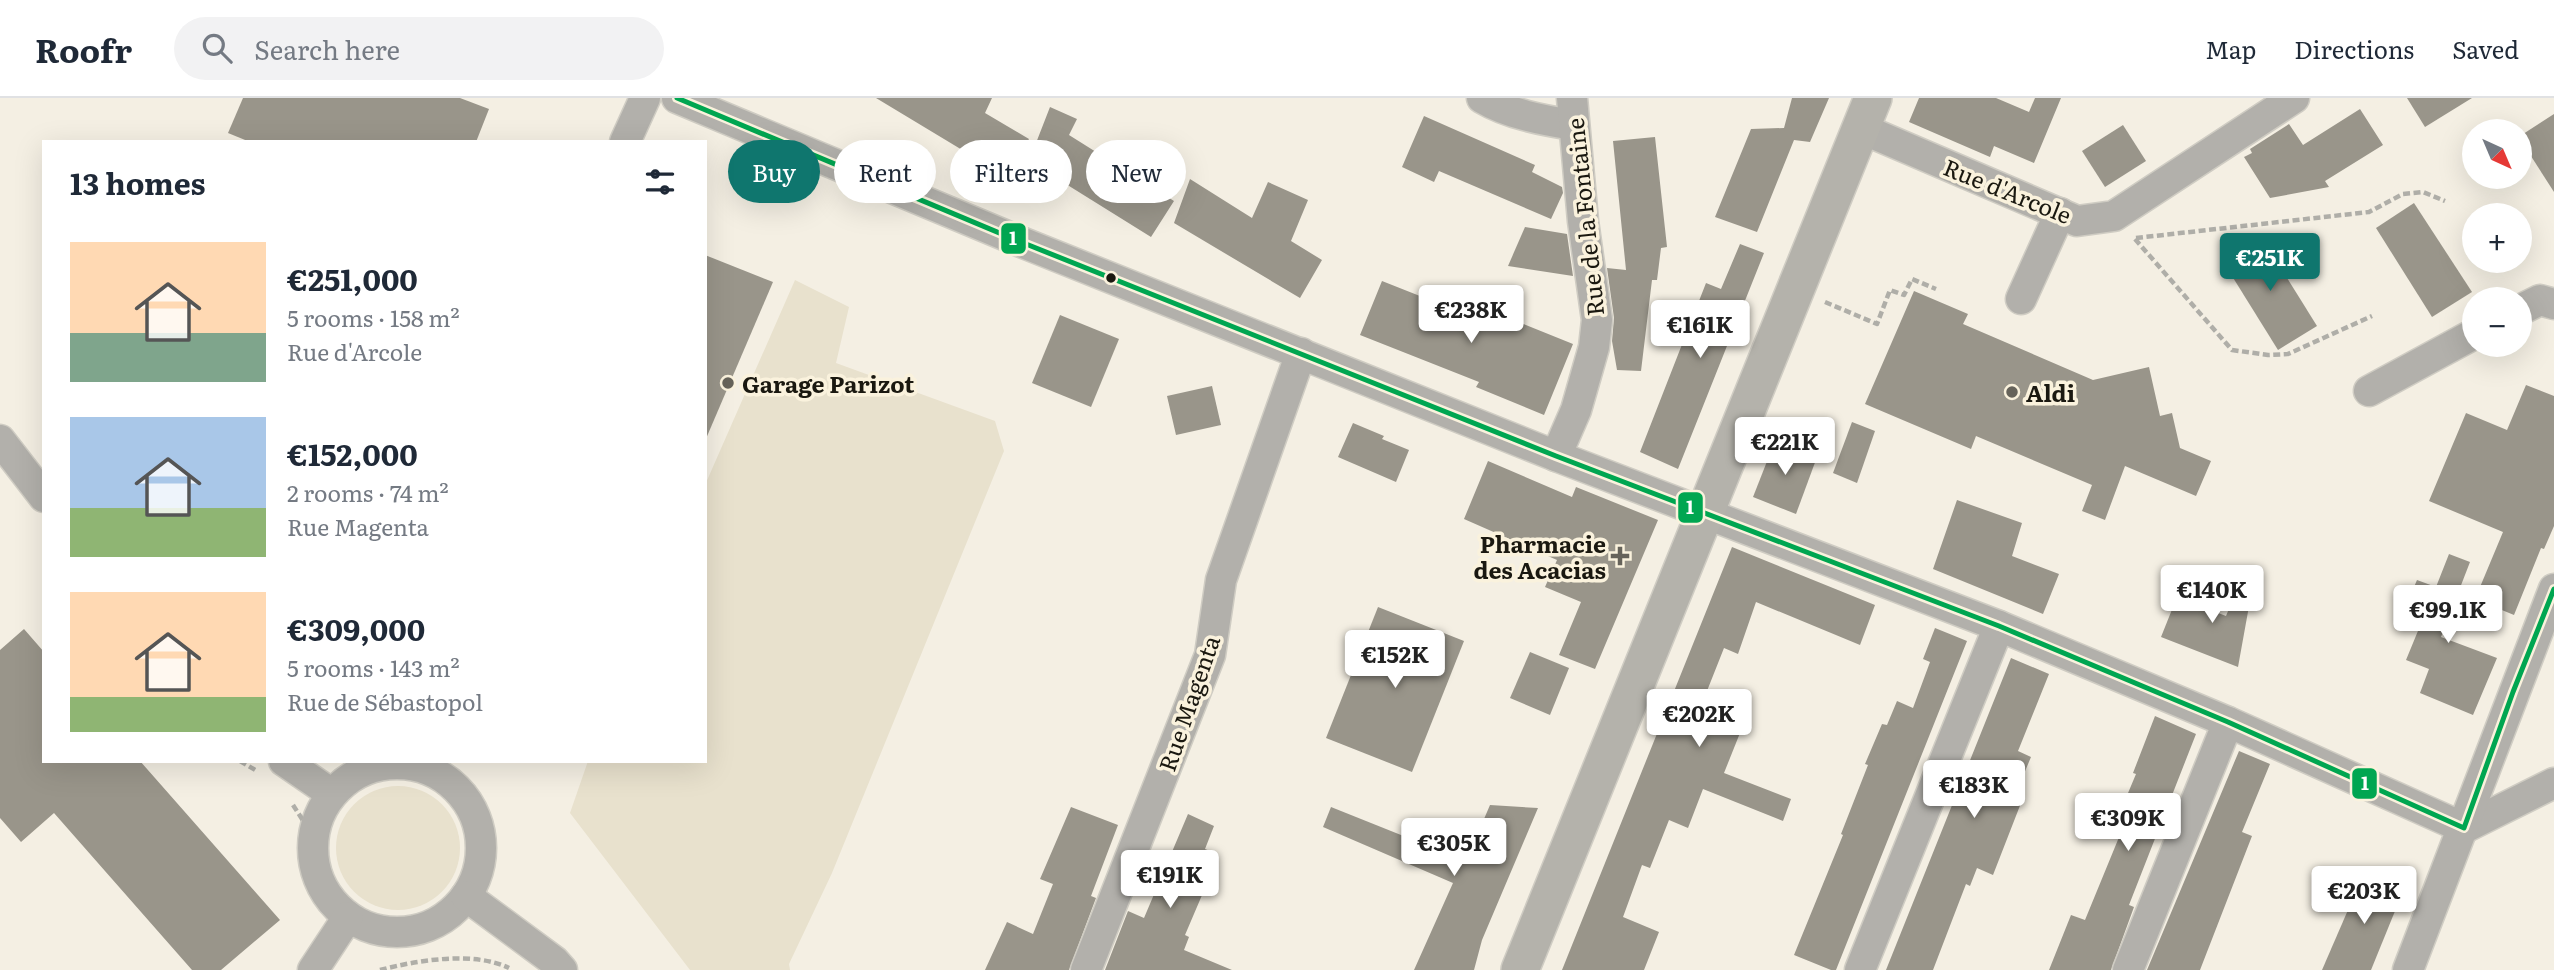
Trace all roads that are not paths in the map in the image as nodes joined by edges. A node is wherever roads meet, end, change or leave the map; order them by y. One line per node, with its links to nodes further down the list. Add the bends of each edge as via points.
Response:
1 (645, 98): 7 (street)
2 (1482, 98): 5 (street, via 1536,119)
3 (2294, 98): 8 (street, Rue d'Arcole, via 2114,216 2077,221)
4 (694, 101): 13 (street, via 1021,242)
5 (1572, 111): 16 (street, Rue de la Fontaine, via 1597,320 1576,410)
6 (1867, 113): 8 (street, Rue d'Arcole); 18 (main road)
7 (626, 140)
8 (2060, 213): 9 (street)
9 (2021, 299)
10 (2532, 304): 11 (street, via 2540,300)
11 (2554, 304)
12 (2462, 341): 14 (street)
13 (1301, 353): 16 (street); 31 (street, Rue Magenta, via 1221,580 1210,655)
14 (2369, 391)
15 (0, 440): 17 (street)
16 (1556, 456): 18 (street)
17 (42, 494)
18 (1706, 514): 20 (street); 32 (main road)
19 (2554, 589): 26 (street)
20 (1999, 626): 21 (street); 33 (street)
21 (2228, 722): 26 (street); 34 (street)
22 (287, 763): 25 (street)
23 (418, 764): 25 (street, via 371,768); 27 (street, via 463,795 476,819 481,845 478,872)
24 (2554, 783): 26 (street)
25 (332, 794): 28 (street, via 313,836 314,859 319,881)
26 (2465, 828): 35 (street)
27 (466, 896): 28 (street, via 451,913 411,932 368,927); 30 (street)
28 (348, 917): 29 (street)
29 (313, 970)
30 (562, 970)
31 (1086, 970)
32 (1520, 970)
33 (1860, 970)
34 (2128, 970)
35 (2408, 970)

